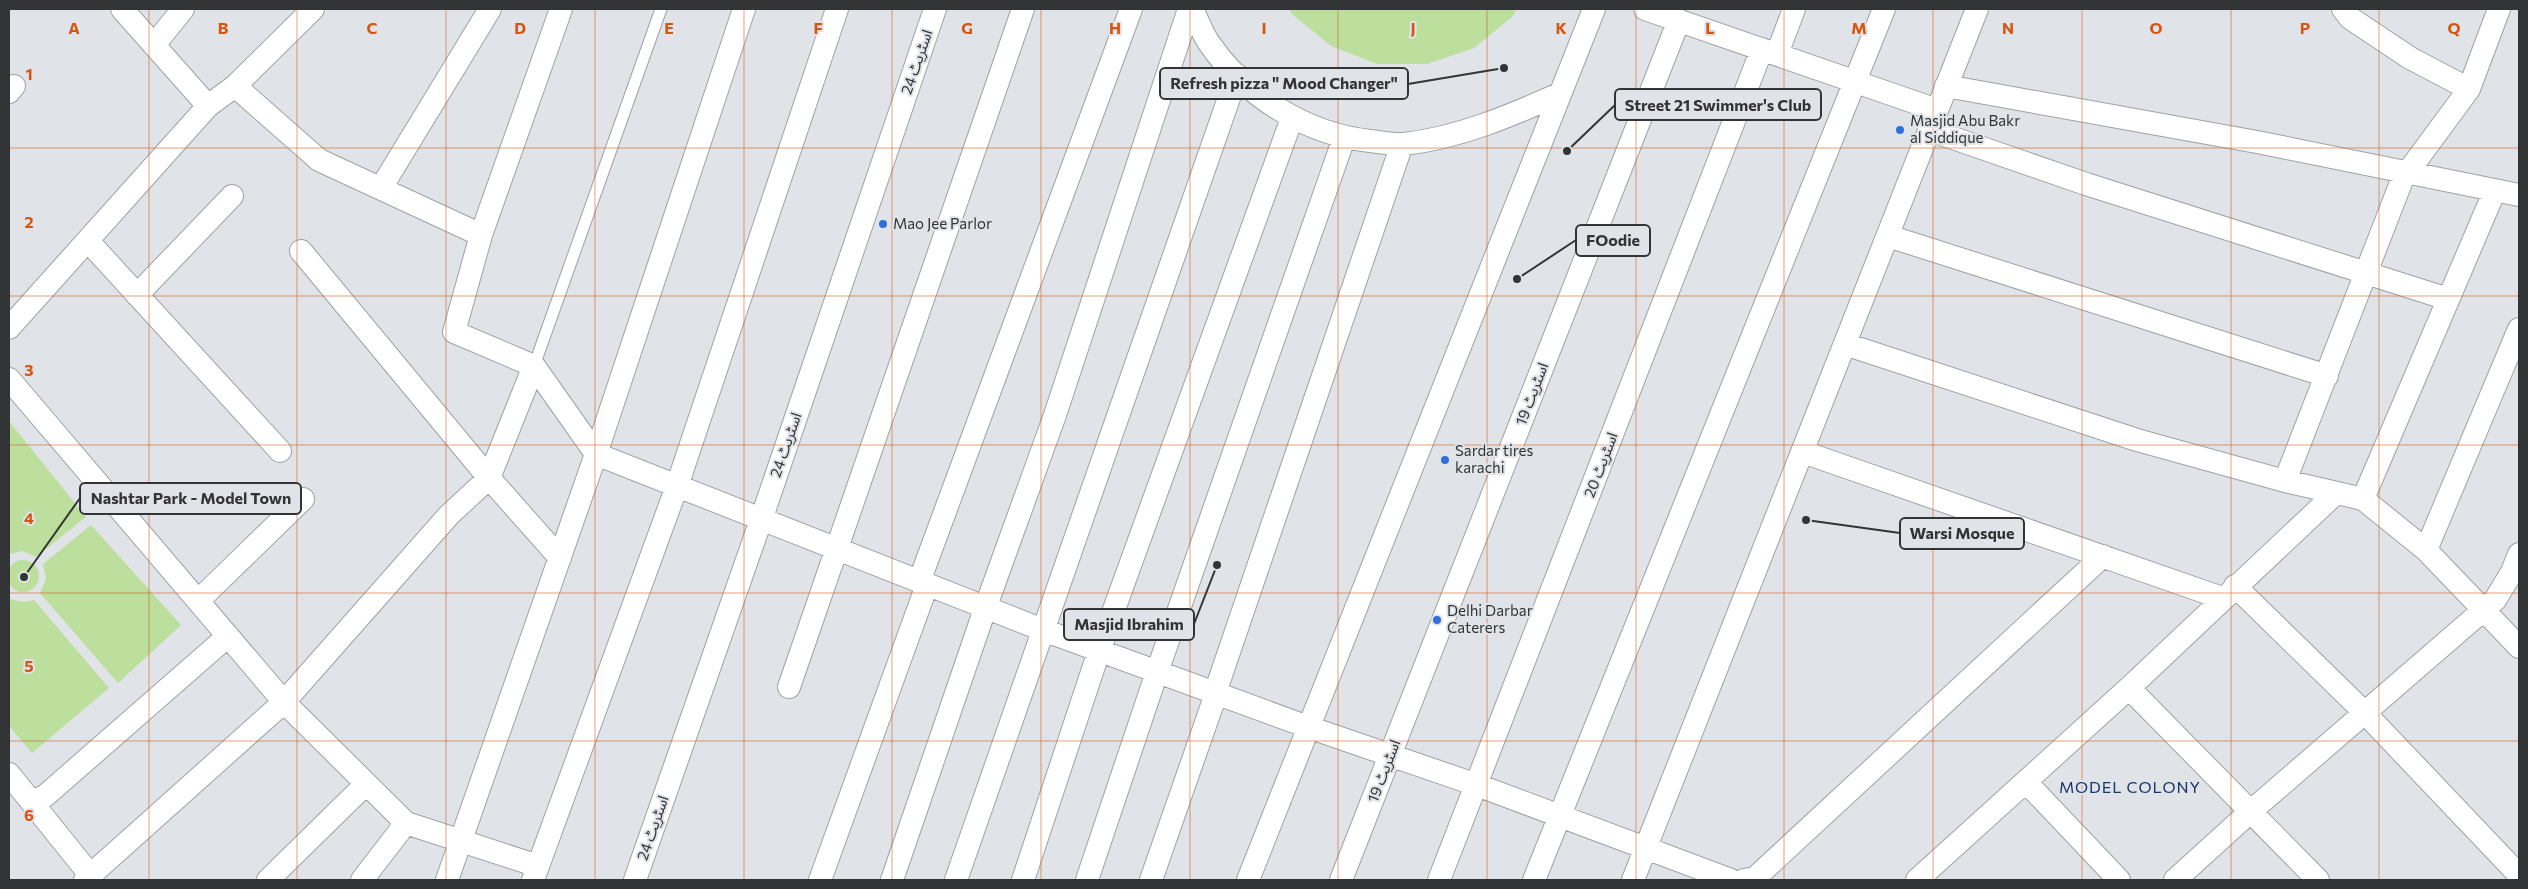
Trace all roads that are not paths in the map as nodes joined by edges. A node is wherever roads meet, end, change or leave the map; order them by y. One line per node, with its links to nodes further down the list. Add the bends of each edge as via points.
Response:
1 (122, 9): 21 (street)
2 (183, 9): 21 (street)
3 (313, 9): 25 (street)
4 (490, 9): 35 (street)
5 (561, 9): 39 (street)
6 (661, 9): 49 (lane)
7 (744, 9): 54 (street)
8 (837, 9): 57 (street)
9 (935, 9): 61 (street, اسٹریٹ 24)
10 (1023, 9): 62 (street)
11 (1131, 9): 67 (street)
12 (1191, 9): 23 (street, via 1209,42); 70 (street, via 1055,415)
13 (1594, 9): 28 (street)
14 (1646, 9): 20 (street)
15 (1794, 9): 22 (street, اسٹریٹ 20)
16 (1884, 9): 24 (street)
17 (1977, 9): 26 (street)
18 (2343, 9): 27 (street, via 2350,18 2410,58)
19 (2499, 9): 27 (street)
20 (1689, 18): 22 (street); 83 (street, اسٹریٹ 19)
21 (154, 45): 29 (street)
22 (1769, 52): 24 (street); 86 (street, اسٹریٹ 20)
23 (1237, 75): 30 (street, via 1250,89); 72 (street)
24 (1855, 81): 31 (street); 89 (street)
25 (236, 86): 29 (street); 35 (street, via 319,160)
26 (1946, 86): 31 (street); 34 (street)
27 (2469, 89): 34 (street)
28 (1559, 94): 33 (street, via 1507,117 1449,135); 82 (street)
29 (208, 106): 41 (street)
30 (1292, 118): 32 (street); 75 (street)
31 (1933, 120): 40 (street); 43 (street, via 2086,184)
32 (1344, 138): 33 (street); 76 (street)
33 (1402, 144): 79 (street)
34 (2408, 172): 36 (street); 43 (street, via 2402,180)
35 (381, 188): 39 (street)
36 (2495, 190): 37 (street); 45 (street)
37 (2519, 195)
38 (232, 196): 44 (street)
39 (481, 235): 49 (street, via 454,332)
40 (1888, 236): 48 (street); 50 (street)
41 (88, 241): 44 (street); 46 (street)
42 (301, 251): 55 (street)
43 (2368, 273): 45 (street); 50 (street)
44 (137, 295): 52 (street)
45 (2448, 299): 60 (street)
46 (9, 328)
47 (2519, 329): 63 (street)
48 (1845, 344): 53 (street); 56 (street, via 2137,440)
49 (534, 366): 54 (street); 55 (street)
50 (2327, 376): 56 (street)
51 (9, 379): 69 (street)
52 (280, 451)
53 (1802, 452): 65 (street); 92 (street)
54 (596, 454): 57 (street); 66 (street)
55 (489, 478): 66 (street); 80 (street, via 449,515)
56 (2285, 481): 58 (street)
57 (677, 486): 61 (street); 93 (street)
58 (2336, 493): 60 (street); 68 (street)
59 (303, 499): 69 (street)
60 (2363, 499): 63 (street)
61 (761, 520): 62 (street); 99 (street, اسٹریٹ 24)
62 (836, 550): 67 (street); 77 (street)
63 (2426, 550): 71 (street)
64 (2519, 554): 71 (street, via 2495,600)
65 (2103, 556): 68 (street); 112 (street, via 1755,878)
66 (560, 558): 91 (street)
67 (923, 584): 70 (street); 100 (street)
68 (2229, 592): 78 (street); 81 (street)
69 (198, 601): 73 (street)
70 (986, 606): 72 (street); 101 (street)
71 (2483, 610): 74 (street); 81 (street)
72 (1043, 630): 75 (street); 102 (street)
73 (228, 636): 80 (street); 87 (street, via 46,796 36,800)
74 (2519, 647)
75 (1099, 651): 76 (street); 103 (street)
76 (1157, 672): 79 (street); 104 (street)
77 (789, 687)
78 (2129, 688): 84 (street); 88 (street)
79 (1216, 693): 82 (street); 105 (street)
80 (284, 702): 85 (street); 95 (street)
81 (2365, 713): 88 (street); 94 (street)
82 (1308, 728): 83 (street); 106 (street)
83 (1390, 755): 86 (street); 107 (street, اسٹریٹ 19)
84 (2026, 782): 113 (street); 114 (street)
85 (366, 784): 90 (street); 96 (street)
86 (1477, 785): 89 (street); 108 (street, اسٹریٹ 20)
87 (17, 792): 95 (street)
88 (2250, 812): 115 (street); 116 (street)
89 (1560, 816): 92 (street); 109 (street)
90 (406, 823): 91 (street); 97 (street)
91 (462, 840): 93 (street); 98 (street)
92 (1646, 847): 110 (street); 111 (street)
93 (536, 873)
94 (2519, 875)
95 (88, 878)
96 (268, 880)
97 (362, 880)
98 (447, 880)
99 (635, 880)
100 (820, 880)
101 (892, 880)
102 (956, 880)
103 (1023, 880)
104 (1087, 880)
105 (1151, 880)
106 (1248, 880)
107 (1341, 880)
108 (1439, 880)
109 (1534, 880)
110 (1633, 880)
111 (1731, 880)
112 (1745, 880)
113 (1917, 880)
114 (2119, 880)
115 (2175, 880)
116 (2318, 880)

